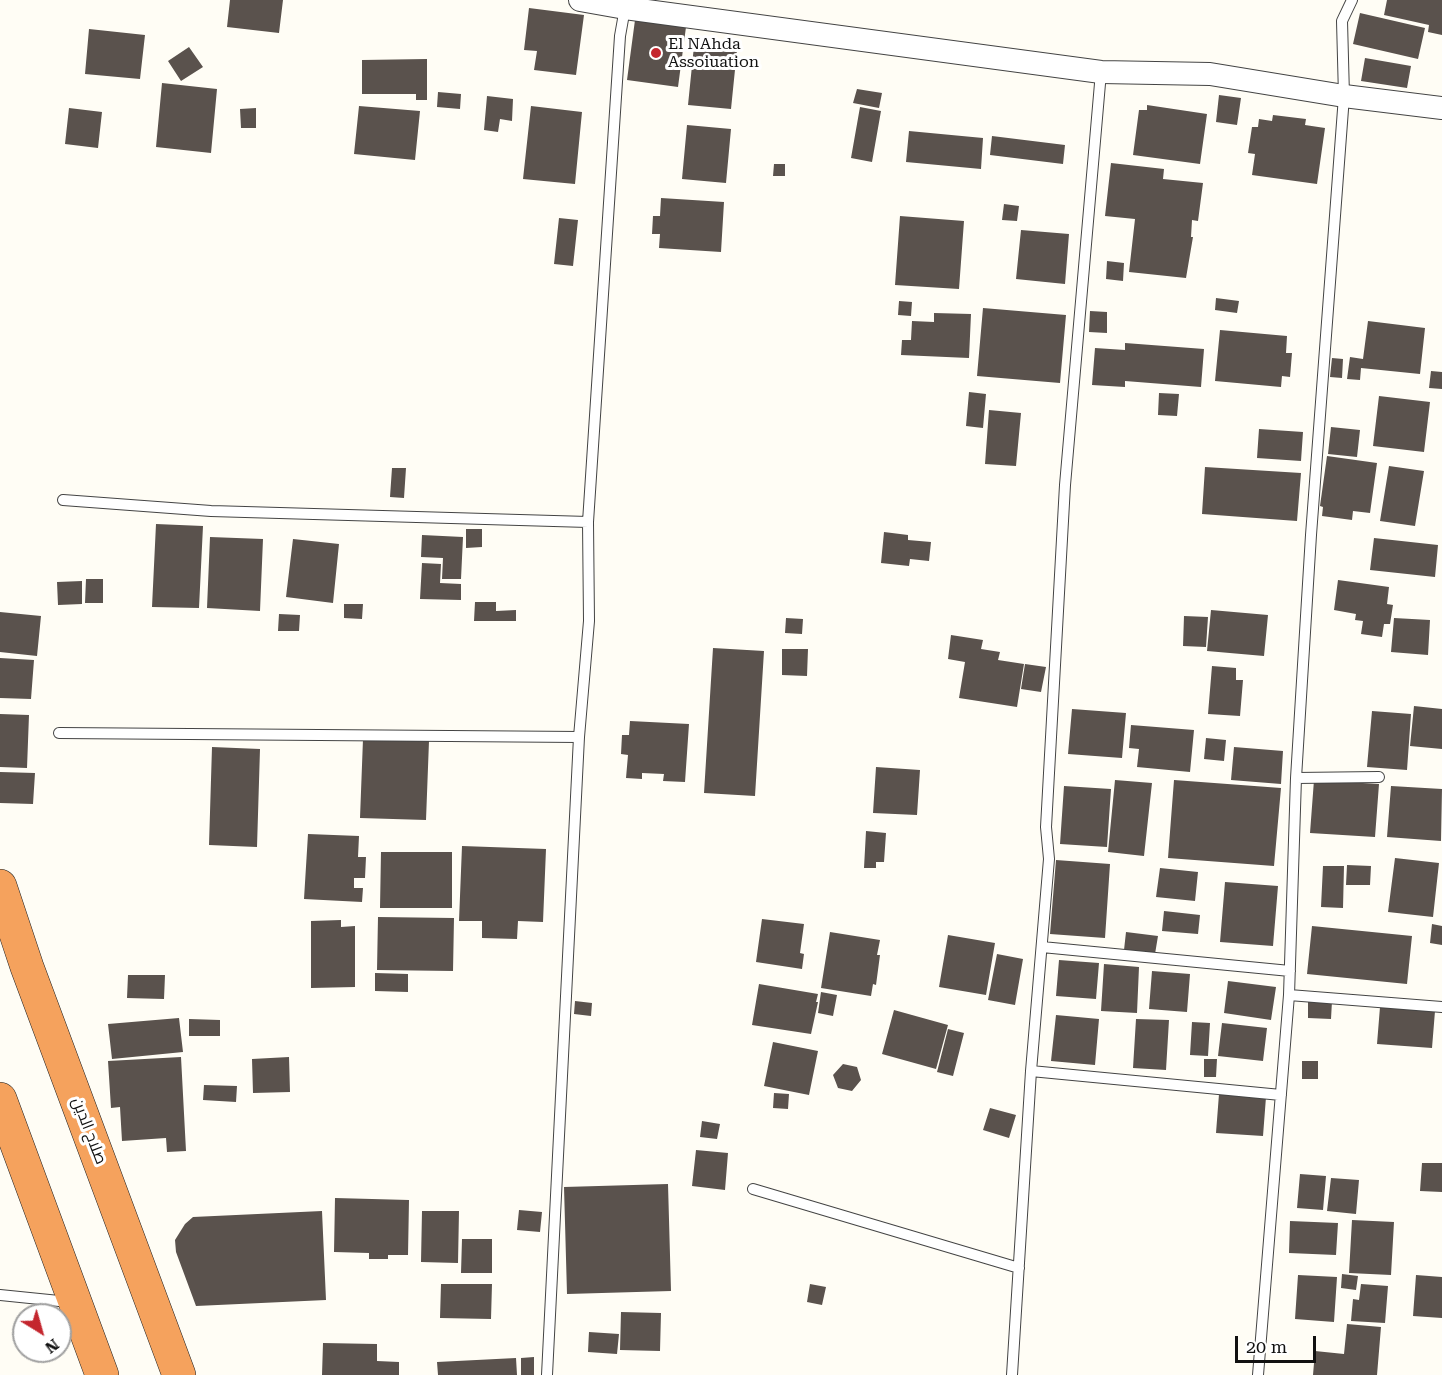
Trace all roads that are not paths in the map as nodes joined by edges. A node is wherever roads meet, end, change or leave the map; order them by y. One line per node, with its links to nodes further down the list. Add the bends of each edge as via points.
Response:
1 (580, 0): 3 (street)
2 (1352, 0): 5 (lane, via 1342,21)
3 (625, 8): 4 (street); 8 (lane)
4 (1101, 72): 5 (street, via 1210,74); 14 (lane, via 1065,485)
5 (1344, 96): 6 (street); 12 (lane)
6 (1442, 108)
7 (63, 500): 8 (lane, via 210,511)
8 (588, 522): 10 (lane, via 590,621)
9 (59, 733): 10 (lane)
10 (579, 737): 27 (lane)
11 (1379, 777): 12 (lane)
12 (1296, 778): 15 (lane)
13 (0, 886): 26 (highway, صلاح الدين)
14 (1042, 947): 15 (lane); 18 (lane)
15 (1290, 971): 16 (lane)
16 (1289, 995): 17 (lane); 19 (lane)
17 (1442, 1007)
18 (1031, 1071): 19 (lane); 22 (lane)
19 (1281, 1095): 29 (lane)
20 (0, 1099): 24 (highway)
21 (753, 1189): 22 (lane)
22 (1019, 1268): 28 (lane)
23 (0, 1295): 24 (lane)
24 (75, 1303): 25 (highway)
25 (102, 1375)
26 (179, 1375)
27 (547, 1375)
28 (1012, 1375)
29 (1258, 1375)

